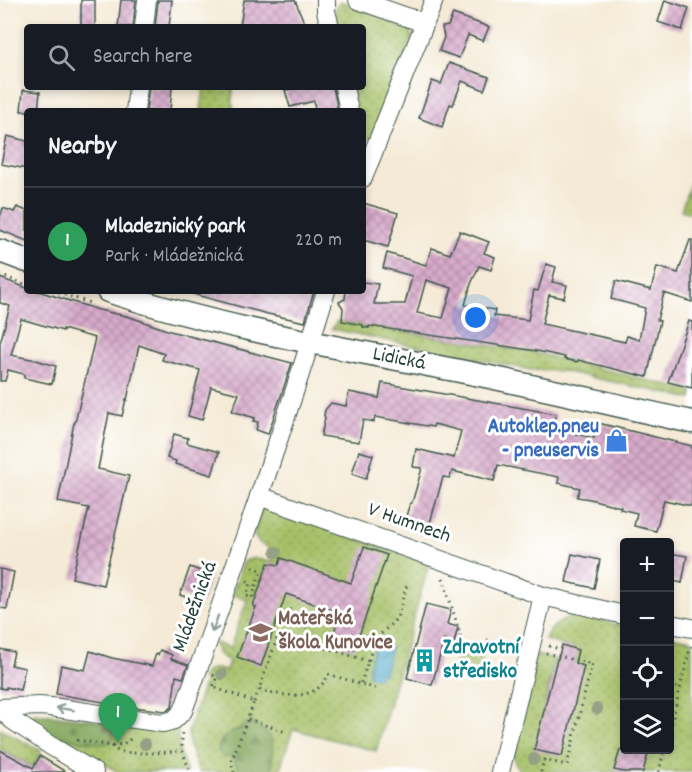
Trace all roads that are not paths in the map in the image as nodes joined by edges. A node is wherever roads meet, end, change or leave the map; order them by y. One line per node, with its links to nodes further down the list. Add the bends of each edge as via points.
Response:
1 (147, 0): 6 (street)
2 (326, 0): 7 (street)
3 (358, 0): 5 (street)
4 (434, 0): 5 (street)
5 (424, 23): 12 (street)
6 (144, 24)
7 (329, 24)
8 (138, 90): 10 (street)
9 (345, 90): 11 (street)
10 (135, 108)
11 (348, 108)
12 (366, 170)
13 (0, 251): 14 (main road)
14 (24, 260)
15 (325, 294): 17 (street, Mládežnická)
16 (109, 295): 17 (main road, Lidická)
17 (310, 343): 18 (main road, Lidická); 19 (street, Mládežnická)
18 (692, 422)
19 (259, 496): 20 (street, V Humnech); 24 (street, Mládežnická, one-way to 24, via 179,717 168,723 153,723 51,707)
20 (543, 596): 21 (street, V Humnech); 26 (street, via 534,649)
21 (620, 614)
22 (674, 625): 23 (street)
23 (692, 628)
24 (2, 708): 25 (street, via 12,720)
25 (94, 772)
26 (500, 772)

